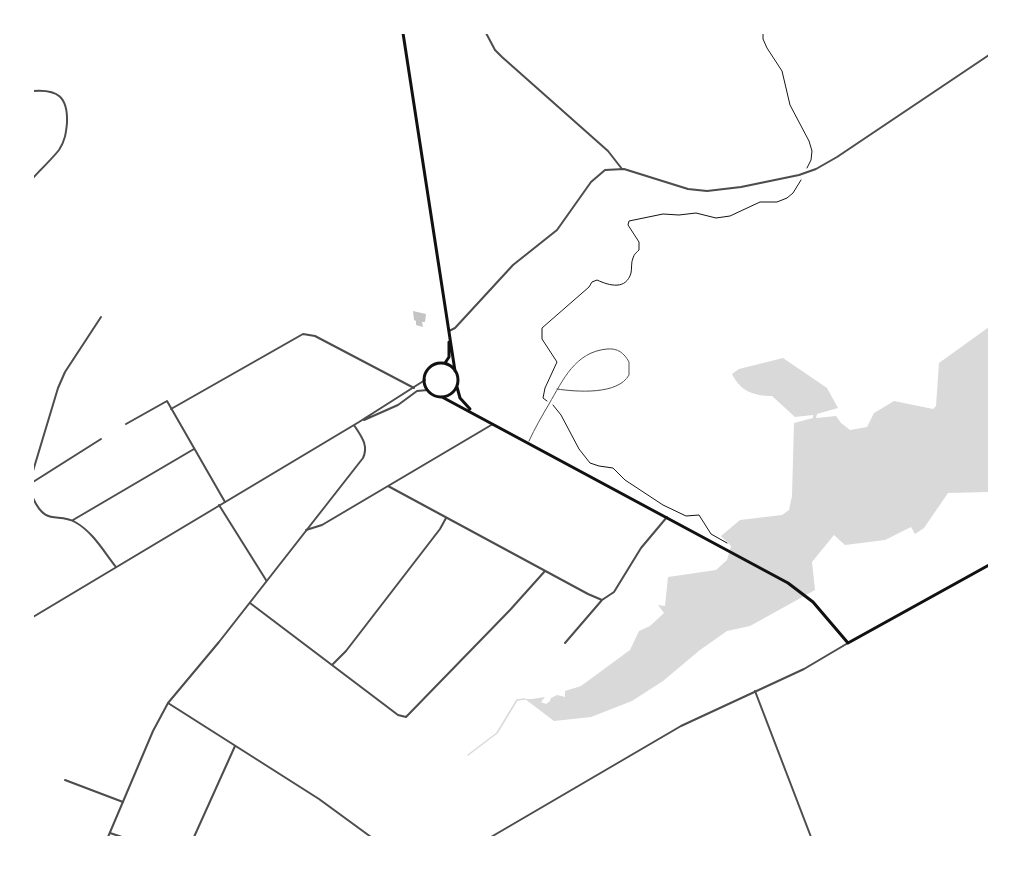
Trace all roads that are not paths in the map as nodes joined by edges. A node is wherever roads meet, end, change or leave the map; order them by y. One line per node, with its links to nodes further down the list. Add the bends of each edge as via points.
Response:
1 (403, 33): 8 (main road)
2 (486, 33): 5 (street, via 502,57 608,151)
3 (989, 55): 5 (street, via 816,169 707,191)
4 (33, 91): 6 (street, via 54,92 68,109 66,136 59,150)
5 (622, 169): 8 (street, via 605,170 596,176 557,230 513,265)
6 (33, 178)
7 (101, 317): 26 (street, via 65,372)
8 (449, 331): 9 (main road, via 449,357); 10 (main road)
9 (444, 364): 10 (main road); 11 (main road, via 430,368)
10 (455, 371): 12 (main road)
11 (424, 380): 13 (street); 15 (main road)
12 (458, 384): 16 (main road, via 453,392); 18 (main road, via 460,398)
13 (414, 388): 17 (street, via 315,336 303,334); 19 (street)
14 (557, 389): 14 (lane, via 571,367 590,353 615,349 629,362 629,375 619,386 585,392); 24 (lane)
15 (428, 390): 16 (main road); 19 (street, via 417,391 398,405)
16 (442, 397): 18 (main road)
17 (171, 409): 20 (street, via 166,401); 25 (street)
18 (476, 415): 21 (main road)
19 (359, 422): 22 (street)
20 (126, 424)
21 (494, 424): 24 (main road); 28 (street)
22 (354, 425): 30 (street); 35 (street, via 365,444 364,456)
23 (101, 439): 27 (street)
24 (528, 442): 33 (main road)
25 (194, 449): 30 (street); 34 (street)
26 (33, 471)
27 (33, 482)
28 (388, 486): 32 (street); 35 (street, via 322,525)
29 (33, 498): 34 (street, via 48,516)
30 (225, 502): 31 (street)
31 (219, 505): 37 (street); 39 (street)
32 (446, 518): 38 (street); 45 (street)
33 (667, 518): 40 (street, via 641,548 614,592); 44 (main road, via 788,583 807,597)
34 (73, 520): 37 (street)
35 (306, 530): 39 (street)
36 (989, 565): 44 (main road)
37 (116, 567): 42 (street)
38 (545, 571): 40 (street); 45 (street, via 406,717)
39 (266, 580): 41 (street)
40 (602, 600): 43 (street)
41 (249, 603): 45 (street); 47 (street)
42 (33, 617)
43 (565, 643)
44 (848, 643): 46 (street, via 804,669)
45 (332, 665)
46 (754, 691): 56 (street, via 681,726); 57 (street)
47 (168, 703): 48 (street); 50 (street)
48 (235, 746): 54 (street); 55 (street)
49 (65, 780): 50 (street)
50 (123, 802): 51 (street)
51 (110, 832): 52 (street); 53 (street)
52 (108, 837)
53 (122, 837)
54 (194, 837)
55 (371, 837)
56 (491, 837)
57 (811, 837)

